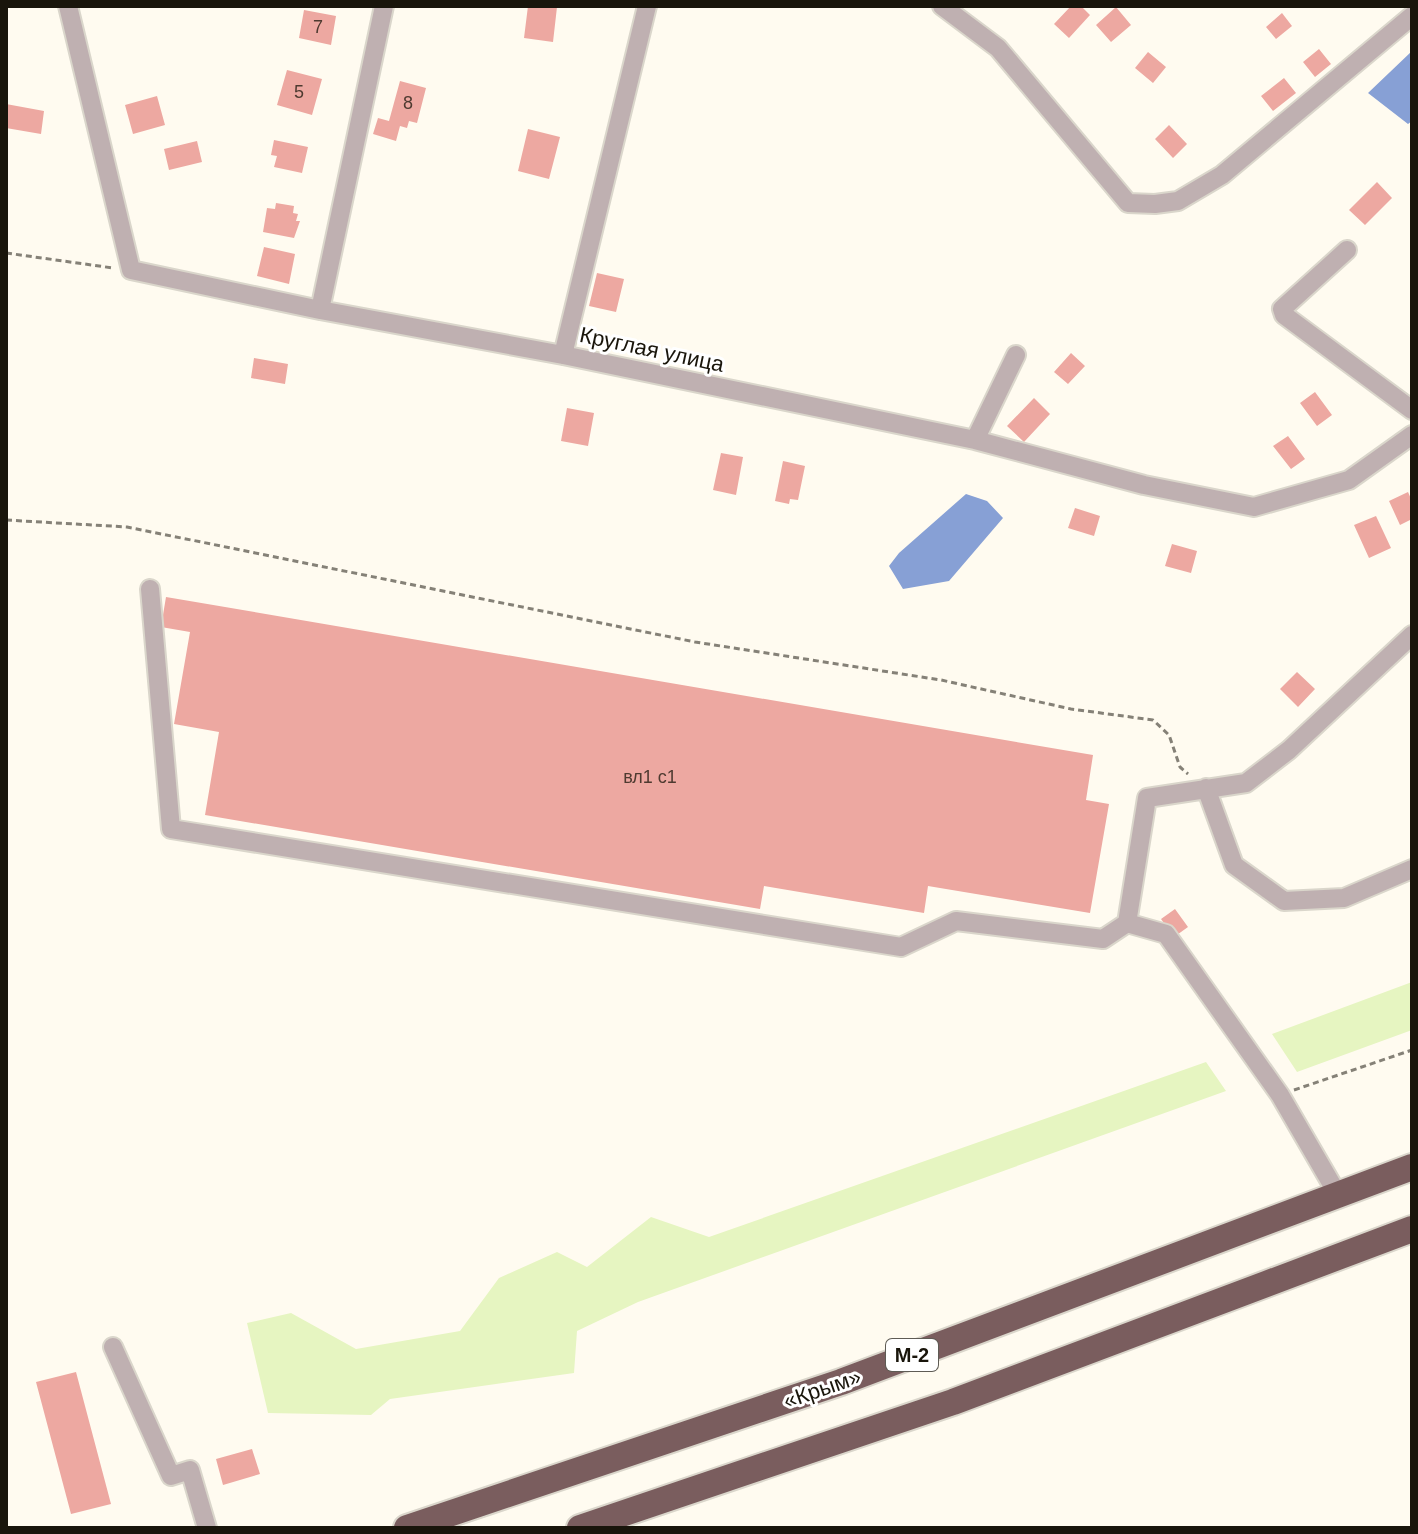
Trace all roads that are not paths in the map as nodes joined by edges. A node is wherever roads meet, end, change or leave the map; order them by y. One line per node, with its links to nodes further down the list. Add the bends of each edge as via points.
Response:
1 (68, 6): 7 (street, Круглая улица, via 131,270)
2 (384, 6): 7 (street)
3 (647, 6): 8 (street)
4 (942, 6): 5 (street, via 998,48 1128,203 1155,204 1178,201 1222,175)
5 (1412, 16)
6 (1347, 250): 10 (street, via 1282,309 1284,315)
7 (320, 310): 8 (street, Круглая улица)
8 (563, 355): 12 (street, Круглая улица)
9 (1016, 355): 12 (street)
10 (1412, 410)
11 (1412, 435): 12 (street, Круглая улица, via 1349,480 1254,507 1144,485)
12 (975, 440)
13 (150, 589): 17 (street, via 171,829 901,947 956,921 1103,939)
14 (1412, 635): 15 (street, via 1257,775 1246,783)
15 (1206, 788): 16 (street, via 1234,865 1284,901 1344,898); 17 (street, via 1147,798)
16 (1412, 869)
17 (1127, 923): 19 (street, via 1166,934 1280,1095)
18 (1412, 1167): 19 (highway, «Крым» / М-2)
19 (1338, 1195): 23 (highway, «Крым» / М-2, via 841,1382)
20 (1412, 1229): 24 (highway, via 953,1402)
21 (113, 1347): 22 (street, via 171,1476 190,1470)
22 (207, 1528)
23 (407, 1528)
24 (580, 1528)

